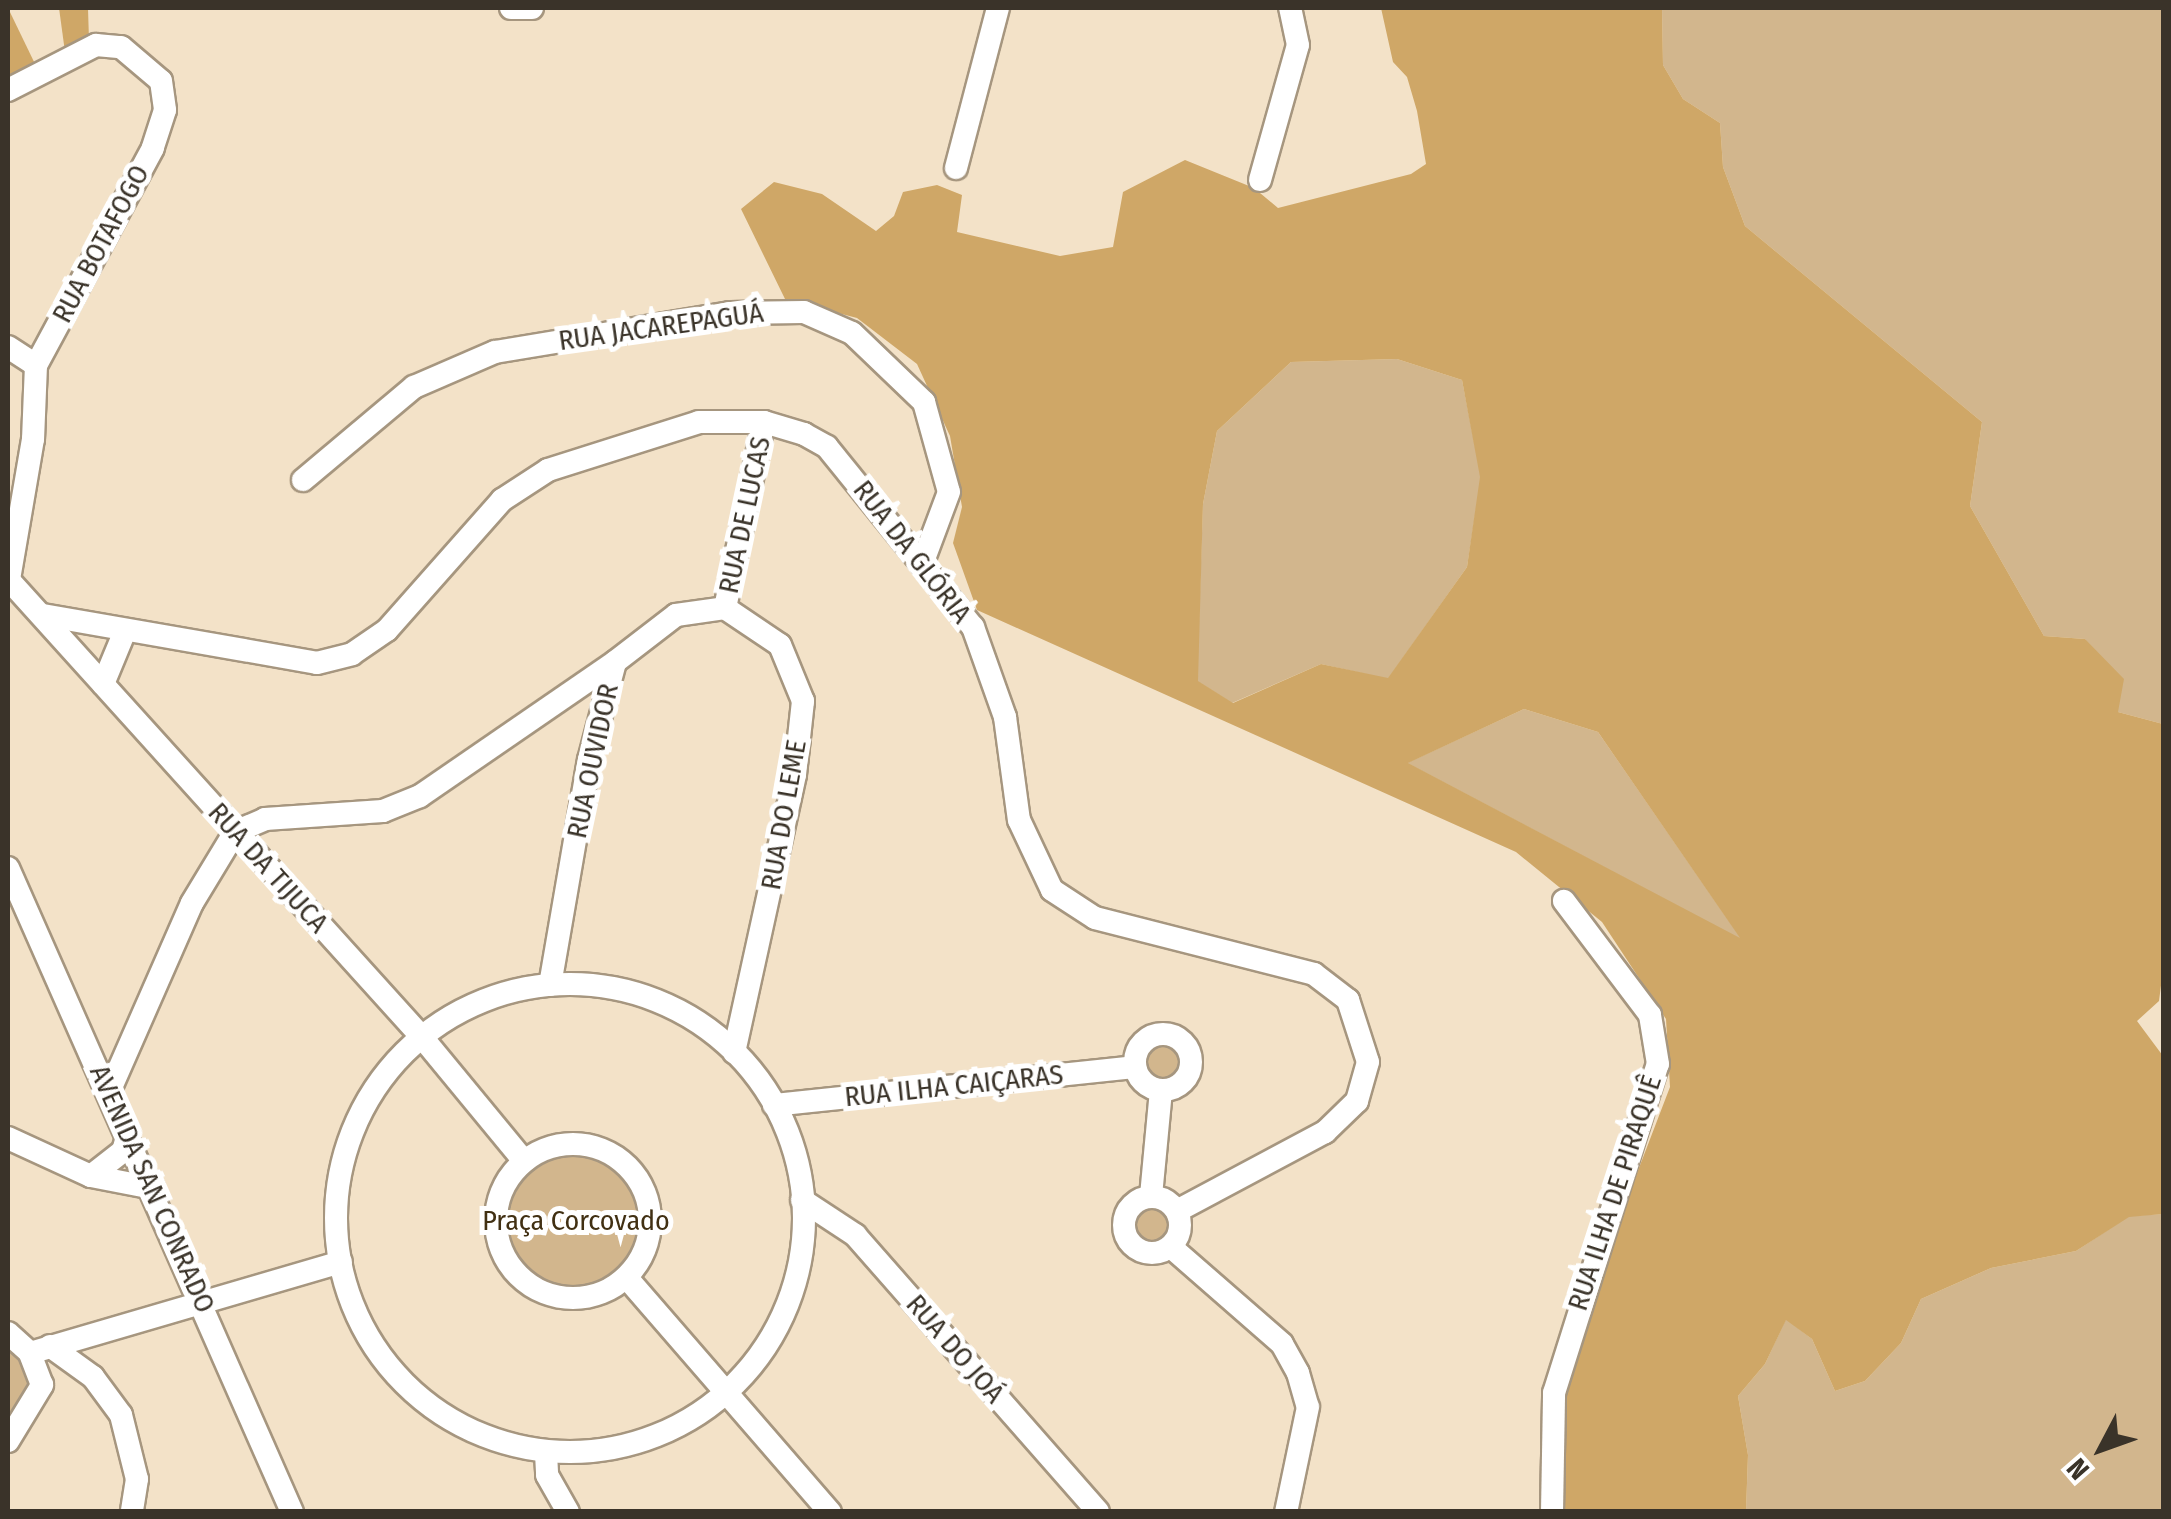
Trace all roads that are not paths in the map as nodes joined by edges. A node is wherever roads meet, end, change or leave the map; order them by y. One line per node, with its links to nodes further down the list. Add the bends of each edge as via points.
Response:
1 (512, 8): 2 (street)
2 (532, 8)
3 (998, 8): 6 (street)
4 (1290, 8): 7 (street, via 1298,45)
5 (8, 90): 9 (street, RUA BOTAFOGO, via 96,45 121,47 161,81 165,110 153,148)
6 (956, 168)
7 (1260, 180)
8 (8, 347): 9 (street)
9 (36, 364): 13 (street, RUA BOTAFOGO)
10 (764, 422): 12 (street, RUA DA GLÓRIA, via 827,447); 14 (street, RUA DE LUCAS); 16 (street, RUA DA GLÓRIA, via 699,422 548,470 502,500 387,630 352,654 317,663)
11 (302, 480): 12 (street, RUA JACAREPAGUÁ, via 414,387 495,352 730,313 804,312 865,343 924,402 949,492)
12 (924, 559): 38 (street, RUA DA GLÓRIA, via 992,669 1019,820 1052,890 1095,918 1314,974 1348,1000 1363,1036 1368,1062 1357,1101 1340,1122)
13 (9, 582): 15 (street, RUA DA TIJUCA)
14 (725, 608): 17 (street, RUA OUVIDOR, via 676,615); 26 (street, RUA DO LEME, via 780,645 803,701 796,775)
15 (43, 615): 16 (street, RUA DA GLÓRIA); 18 (street, RUA DA TIJUCA)
16 (125, 631): 18 (street)
17 (615, 662): 19 (street); 20 (street, RUA OUVIDOR)
18 (103, 684): 21 (street, RUA DA TIJUCA)
19 (565, 695): 20 (street); 21 (street, via 420,796 383,811 265,820)
20 (601, 718): 24 (street, RUA OUVIDOR)
21 (235, 832): 25 (street, RUA DA TIJUCA); 29 (street, via 192,903)
22 (8, 868): 29 (street, AVENIDA SAN CONRADO)
23 (1564, 902): 54 (street, RUA ILHA DE PIRAQUÊ, via 1650,1015 1658,1064 1554,1393)
24 (550, 985): 25 (street, via 476,1003); 26 (street, via 646,996 686,1014)
25 (421, 1036): 33 (street, RUA DA TIJUCA); 40 (street, via 380,1079 356,1120 336,1208)
26 (734, 1052): 30 (street)
27 (1135, 1067): 28 (street); 28 (street, via 1144,1041 1160,1034 1178,1038 1190,1053 1190,1072 1178,1086); 30 (street, RUA ILHA CAIÇARAS)
28 (1160, 1090): 36 (street)
29 (109, 1092): 31 (street, AVENIDA SAN CONRADO)
30 (774, 1105): 37 (street)
31 (128, 1133): 34 (street, via 123,1150); 35 (street, AVENIDA SAN CONRADO)
32 (8, 1138): 34 (street)
33 (524, 1161): 41 (street, via 546,1148 584,1145 620,1158 638,1177 651,1226); 41 (street, via 507,1180 497,1216 503,1253 517,1274 561,1297 586,1297)
34 (92, 1176): 35 (street)
35 (152, 1188): 42 (street, AVENIDA SAN CONRADO)
36 (1150, 1196): 38 (street); 39 (street, via 1132,1204 1124,1231 1143,1252)
37 (802, 1200): 45 (street, via 797,1278 780,1324); 48 (street, RUA DO JOÁ, via 855,1235)
38 (1177, 1211): 39 (street, via 1178,1237)
39 (1170, 1247): 53 (street, via 1282,1344 1298,1373 1308,1406)
40 (340, 1262): 42 (street); 47 (street, via 383,1358 420,1397 482,1435)
41 (627, 1278): 45 (street)
42 (202, 1300): 44 (street); 50 (street, AVENIDA SAN CONRADO)
43 (8, 1334): 44 (street)
44 (40, 1350): 46 (street, via 42,1385); 49 (street, via 94,1377 121,1415 138,1479)
45 (726, 1392): 47 (street, via 661,1434 617,1448); 52 (street)
46 (8, 1441)
47 (546, 1453): 51 (street, via 547,1475)
48 (1098, 1511)
49 (132, 1512)
50 (292, 1512)
51 (568, 1512)
52 (830, 1512)
53 (1286, 1512)
54 (1552, 1512)

